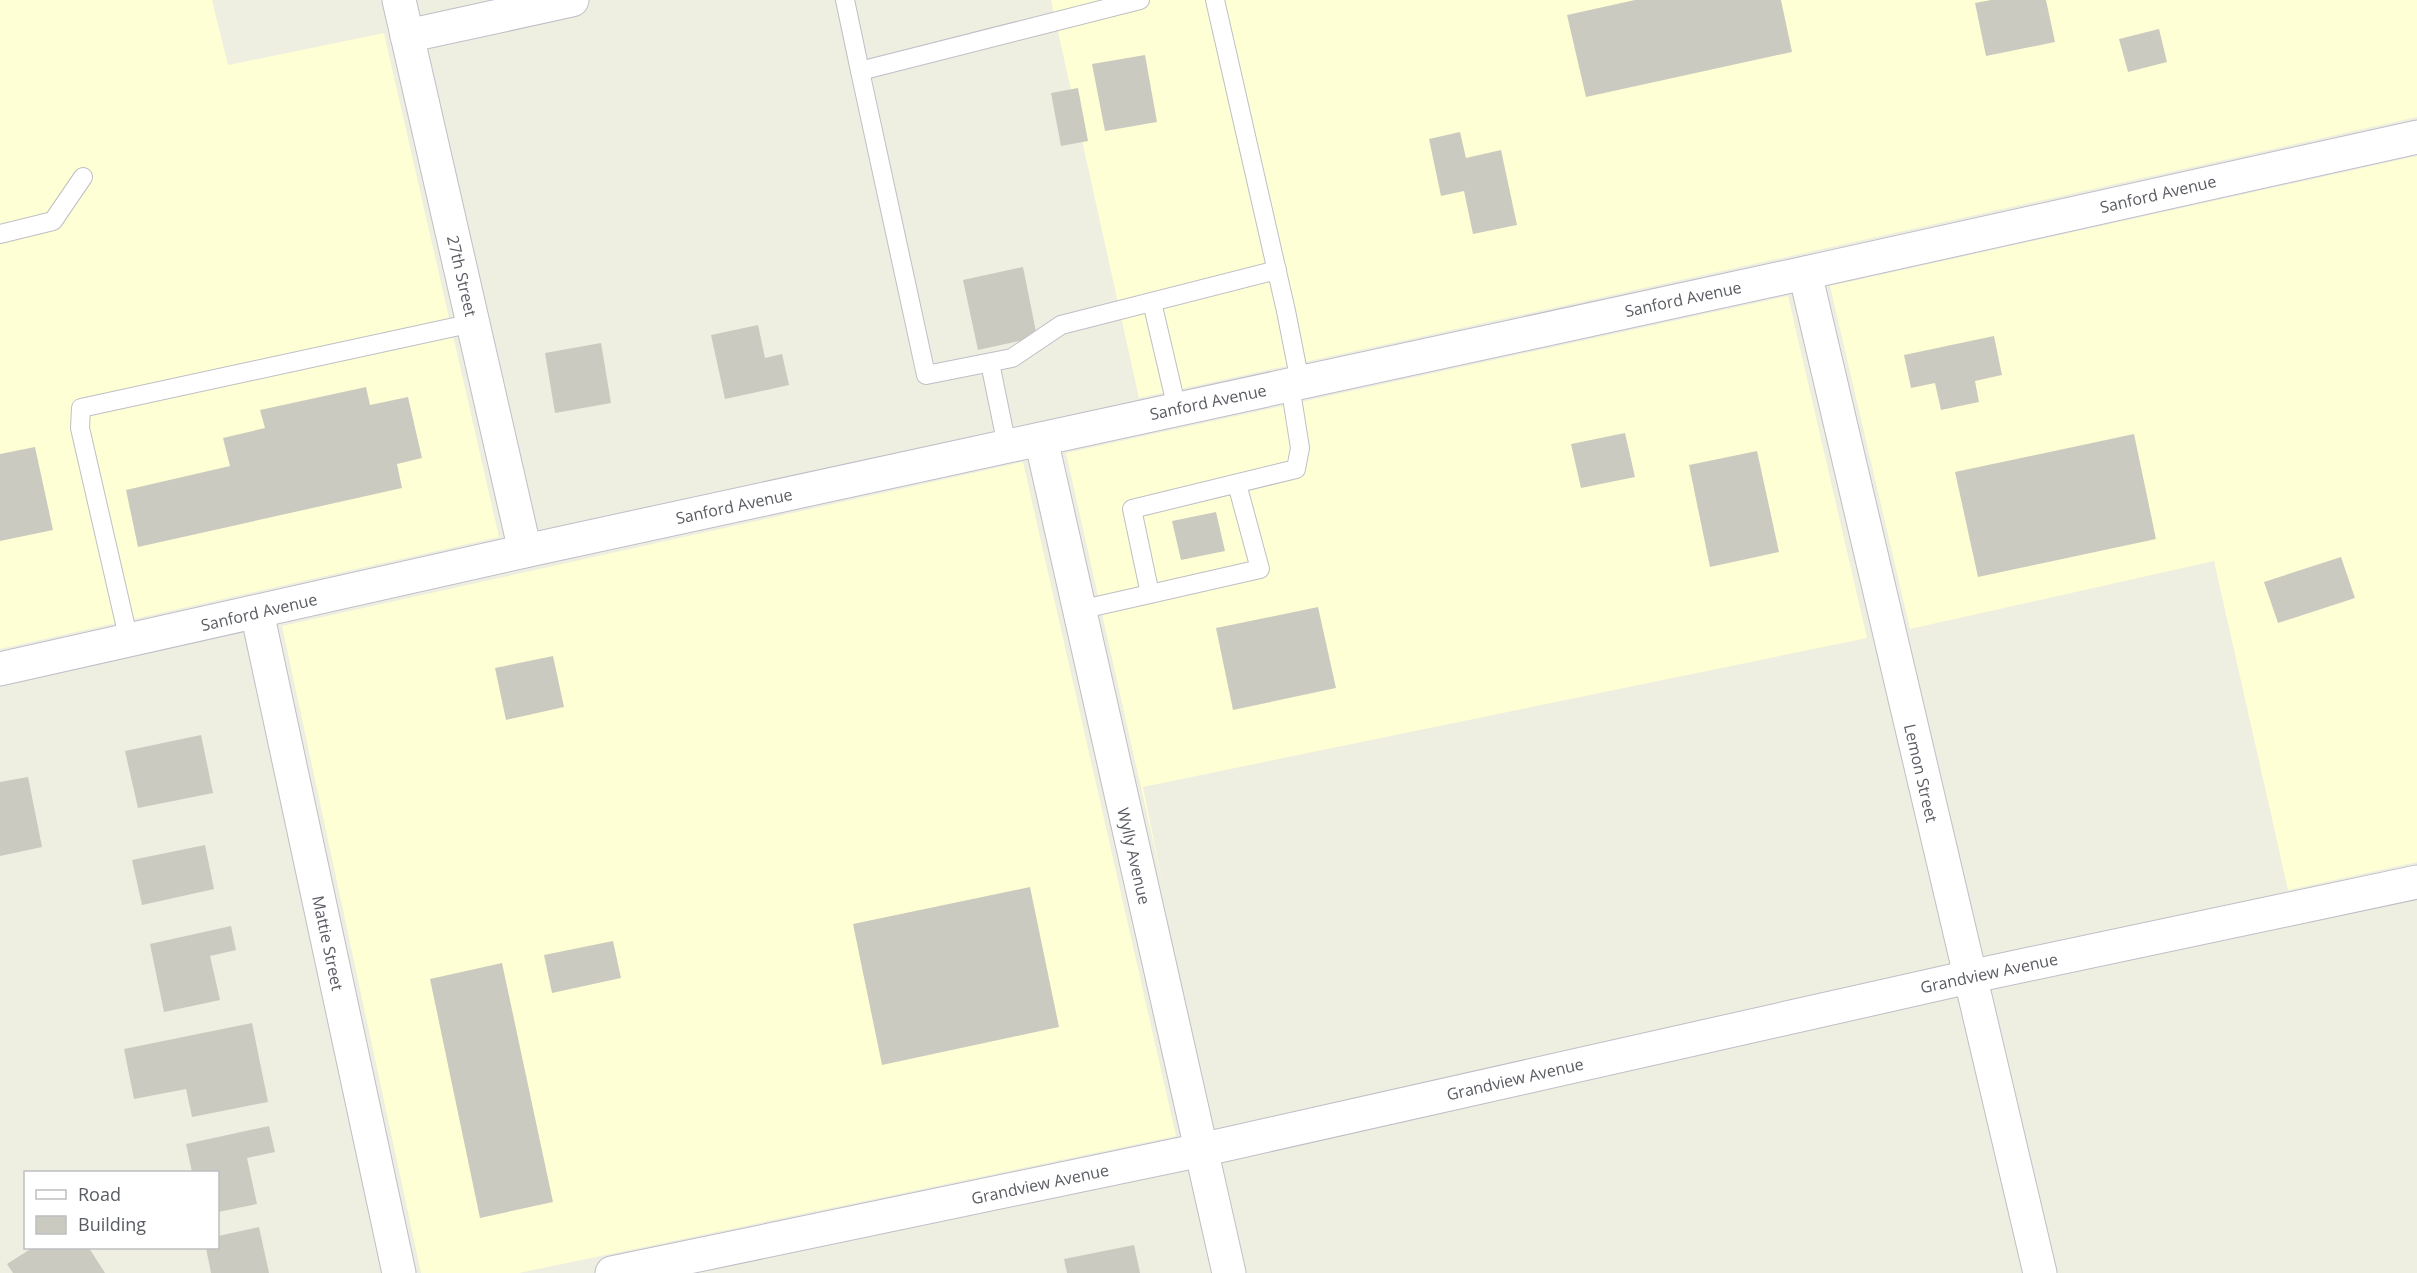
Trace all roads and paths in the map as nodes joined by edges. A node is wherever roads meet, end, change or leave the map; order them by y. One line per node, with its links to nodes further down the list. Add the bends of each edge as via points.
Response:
1 (399, 0): 6 (street, 27th Street)
2 (572, 0): 6 (street)
3 (845, 0): 7 (lane)
4 (1140, 0): 7 (lane)
5 (1215, 0): 11 (lane)
6 (407, 36): 14 (street, 27th Street)
7 (860, 71): 15 (lane, via 926,375)
8 (2417, 137): 12 (street, Sanford Avenue)
9 (83, 177): 10 (lane, via 52,220)
10 (0, 234)
11 (1277, 270): 13 (lane); 16 (lane)
12 (1805, 273): 16 (street, Sanford Avenue); 28 (street, Lemon Street)
13 (1152, 302): 15 (lane, via 1061,325 1012,358); 17 (lane)
14 (473, 323): 21 (street, 27th Street); 25 (lane, via 81,408 80,428)
15 (990, 363): 19 (lane)
16 (1295, 383): 17 (street, Sanford Avenue); 20 (lane, via 1300,448 1296,468)
17 (1177, 409): 18 (street, Sanford Avenue)
18 (1041, 438): 19 (street, Sanford Avenue); 23 (street, Wylly Avenue)
19 (1007, 446): 21 (street, Sanford Avenue)
20 (1237, 484): 22 (lane, via 1132,509); 22 (lane, via 1260,569)
21 (525, 551): 24 (street, Sanford Avenue)
22 (1150, 594): 23 (lane)
23 (1079, 609): 29 (street, Wylly Avenue)
24 (257, 612): 25 (street, Sanford Avenue); 30 (street, Mattie Street)
25 (129, 641): 26 (street, Sanford Avenue)
26 (0, 669)
27 (2417, 882): 28 (street, Grandview Avenue)
28 (1969, 977): 29 (street, Grandview Avenue); 33 (street, Lemon Street)
29 (1201, 1150): 31 (street, Grandview Avenue); 32 (street, Wylly Avenue)
30 (399, 1273)
31 (612, 1273)
32 (1229, 1273)
33 (2040, 1273)

